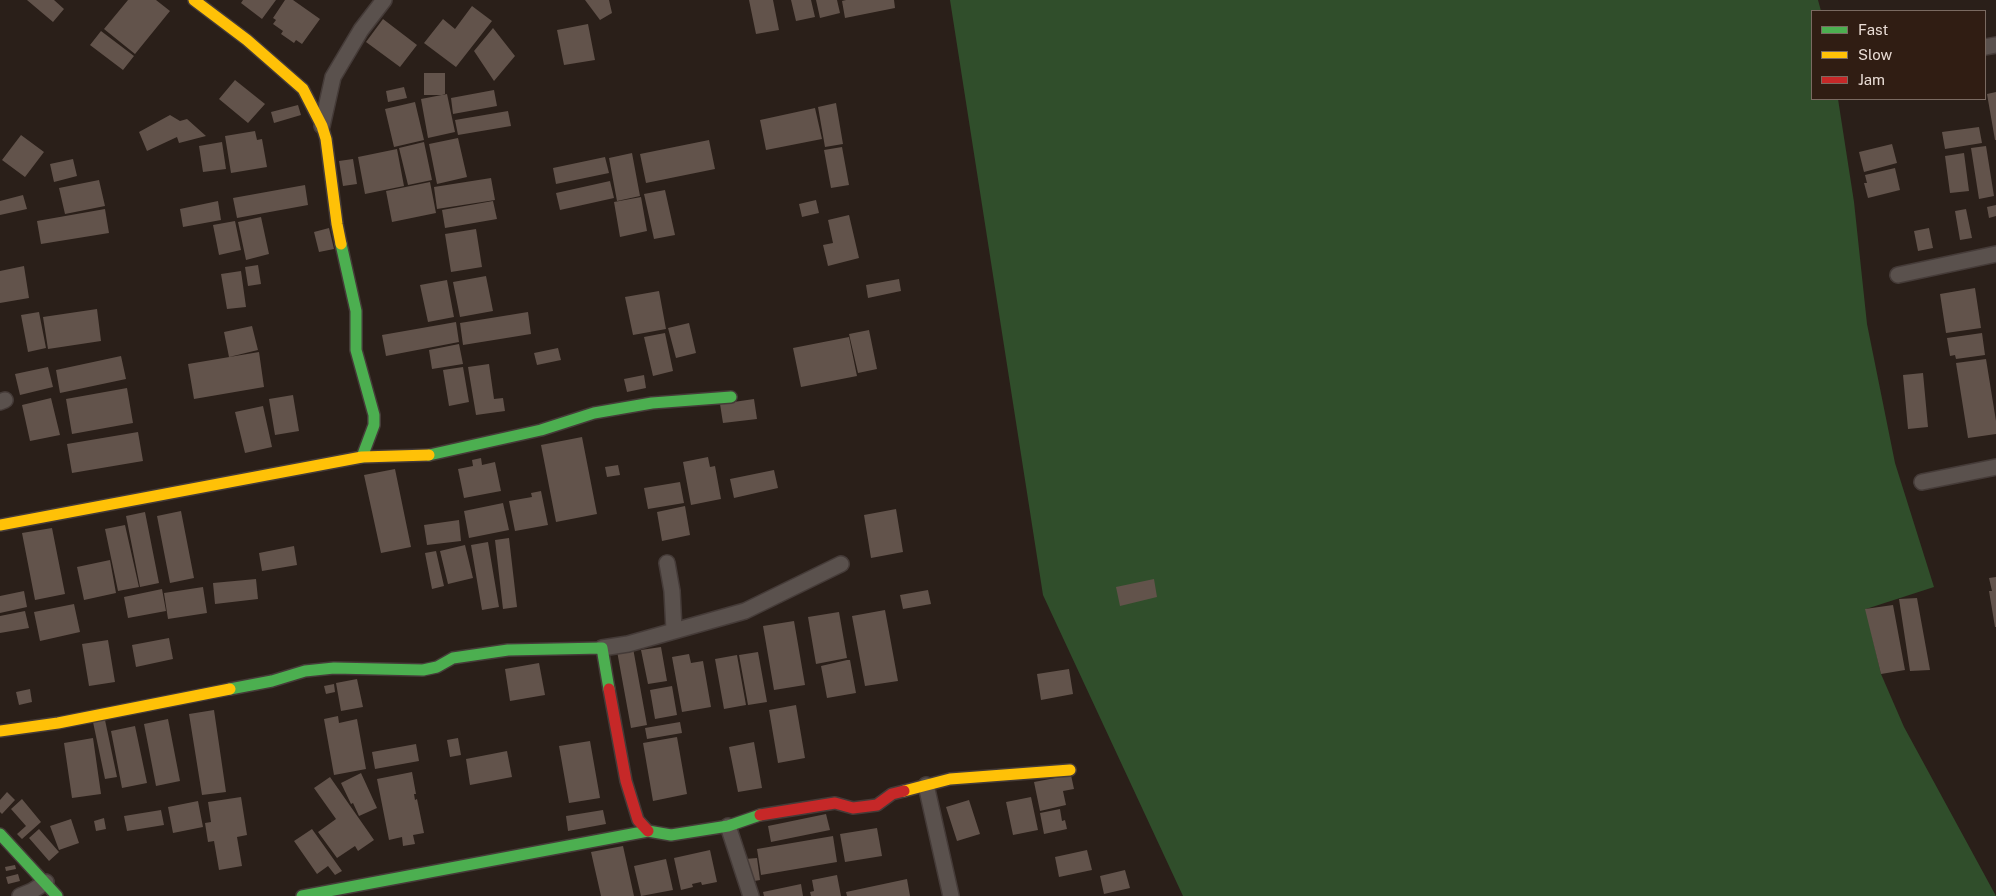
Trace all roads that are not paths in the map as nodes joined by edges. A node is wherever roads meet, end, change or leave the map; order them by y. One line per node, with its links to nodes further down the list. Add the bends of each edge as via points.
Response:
1 (194, 0): 3 (street, via 247,40 303,89)
2 (384, 0): 3 (street, via 361,30 333,78)
3 (322, 126): 7 (street, via 337,224 356,311 356,350 374,415 374,425)
4 (1996, 254): 5 (street)
5 (1898, 275)
6 (731, 398): 7 (street, via 652,403 594,413 541,430 430,455)
7 (362, 457): 10 (street)
8 (1996, 467): 9 (street)
9 (1922, 482)
10 (0, 525)
11 (667, 563): 13 (street)
12 (841, 564): 13 (street, via 745,611)
13 (674, 630): 14 (street)
14 (602, 648): 15 (street, via 508,650 453,658 423,670 334,668 305,671 252,685 58,723); 19 (street, via 626,781 638,820)
15 (0, 731)
16 (1070, 770): 17 (street, via 950,778)
17 (926, 785): 18 (street, via 892,794 877,805 853,808 835,803 764,814); 26 (street)
18 (728, 826): 19 (street, via 671,834); 25 (street)
19 (648, 831): 24 (street)
20 (0, 834): 21 (street)
21 (46, 882): 22 (street); 23 (street)
22 (20, 896)
23 (57, 896)
24 (302, 896)
25 (751, 896)
26 (951, 896)

